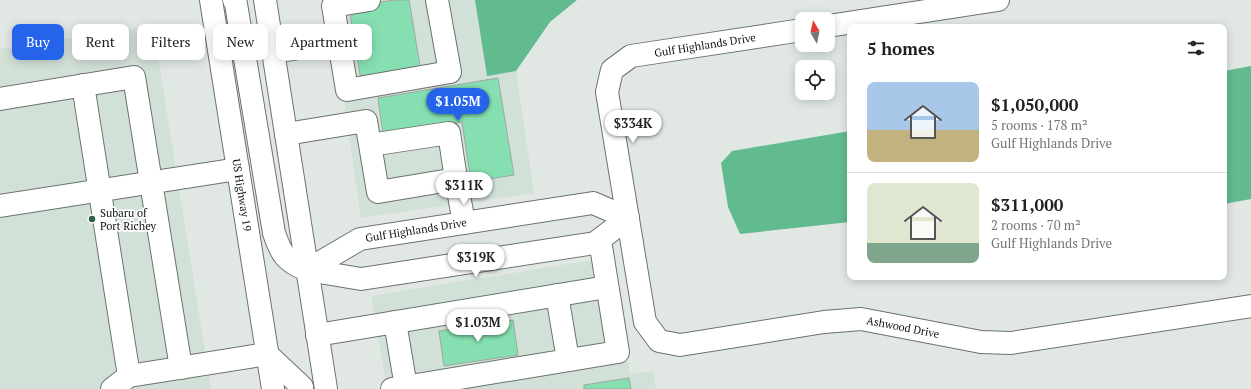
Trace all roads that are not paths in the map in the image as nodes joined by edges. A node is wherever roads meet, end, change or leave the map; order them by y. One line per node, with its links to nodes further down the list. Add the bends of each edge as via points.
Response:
1 (211, 0): 18 (main road, US Highway 19)
2 (234, 0): 26 (main road, via 274,234 280,250 289,260)
3 (265, 0): 10 (main road)
4 (369, 0): 7 (main road, via 333,6)
5 (437, 0): 12 (main road, via 450,72 347,90)
6 (998, 0): 8 (main road)
7 (336, 24)
8 (835, 25)
9 (795, 31): 13 (main road, Gulf Highlands Drive, via 631,56)
10 (273, 52): 11 (main road); 16 (main road)
11 (276, 52)
12 (342, 60)
13 (612, 70): 23 (main road, Ashwood Drive, via 607,92)
14 (83, 85): 15 (main road); 20 (main road, via 134,77); 21 (main road)
15 (0, 99)
16 (286, 134): 17 (main road, via 366,121); 26 (main road)
17 (370, 145): 19 (main road, via 449,133); 19 (main road, via 378,192)
18 (238, 169): 20 (main road); 32 (main road, US Highway 19)
19 (456, 179): 24 (main road)
20 (150, 182): 21 (main road); 34 (main road)
21 (100, 190): 22 (main road); 35 (main road)
22 (0, 206)
23 (628, 218): 24 (main road, Gulf Highlands Drive, via 593,203); 25 (main road); 29 (main road, Ashwood Drive, via 645,322 658,341 680,345 824,322 861,319 981,342 1011,343)
24 (464, 223): 26 (main road, Gulf Highlands Drive, via 360,239)
25 (600, 240): 26 (main road, via 596,243 361,279); 27 (main road)
26 (307, 270): 31 (main road)
27 (608, 287): 28 (main road); 33 (main road, via 618,352)
28 (557, 295): 30 (main road); 33 (main road)
29 (1251, 306)
30 (395, 322): 31 (main road); 36 (main road)
31 (317, 334): 40 (main road)
32 (268, 354): 34 (main road); 38 (main road, US Highway 19); 39 (main road)
33 (568, 360): 36 (main road)
34 (181, 368): 35 (main road)
35 (129, 376): 37 (main road)
36 (399, 388)
37 (112, 389)
38 (273, 389)
39 (302, 389)
40 (326, 389)

